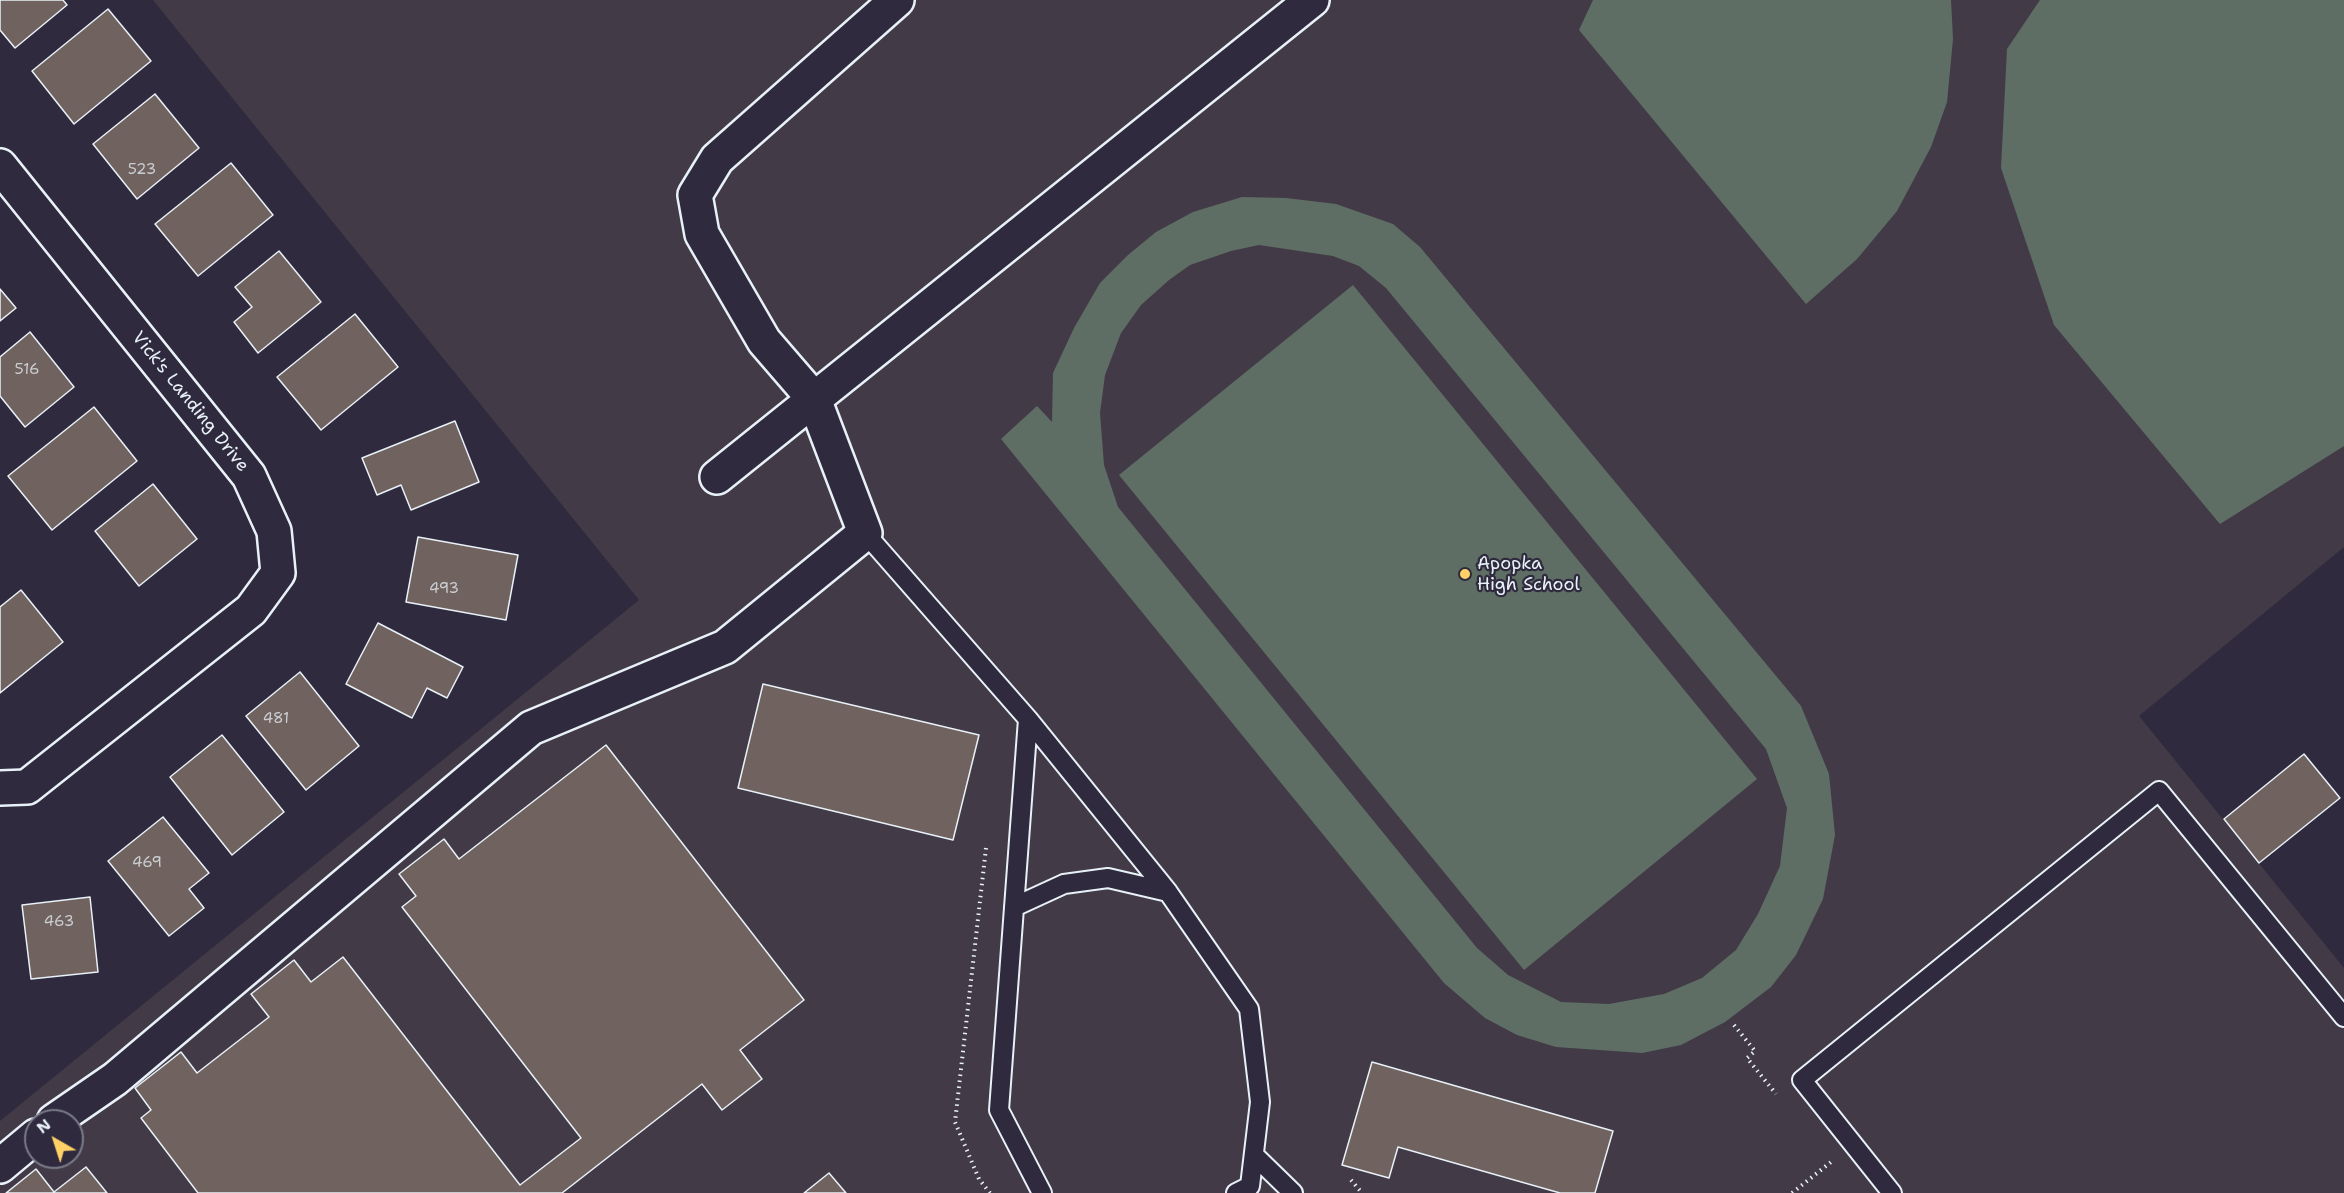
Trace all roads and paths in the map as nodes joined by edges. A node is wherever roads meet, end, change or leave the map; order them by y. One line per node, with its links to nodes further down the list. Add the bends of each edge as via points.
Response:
1 (897, 0): 4 (street, via 717,159 695,195 702,234 764,341)
2 (1312, 0): 4 (street)
3 (0, 166): 8 (street, Vick's Landing Drive, via 249,476 274,531 278,573 250,610 27,787)
4 (814, 399): 5 (street); 6 (street)
5 (717, 477)
6 (865, 533): 7 (lane); 13 (street, via 725,647 531,728 124,1071)
7 (1028, 719): 10 (lane); 11 (lane)
8 (0, 788)
9 (986, 848): 19 (path, via 955,1122 979,1179)
10 (1168, 892): 11 (lane, via 1108,878 1064,884); 15 (lane, via 1249,1009 1260,1102)
11 (1014, 907): 20 (lane, via 999,1110)
12 (2344, 1017): 25 (lane, via 2159,791 1802,1080)
13 (71, 1109)
14 (24, 1146): 17 (street)
15 (1254, 1155): 21 (lane, via 1250,1186); 22 (lane)
16 (1831, 1162): 24 (path)
17 (0, 1166)
18 (1350, 1180): 23 (path)
19 (990, 1193)
20 (1042, 1193)
21 (1236, 1193)
22 (1293, 1193)
23 (1362, 1193)
24 (1792, 1193)
25 (1892, 1193)

